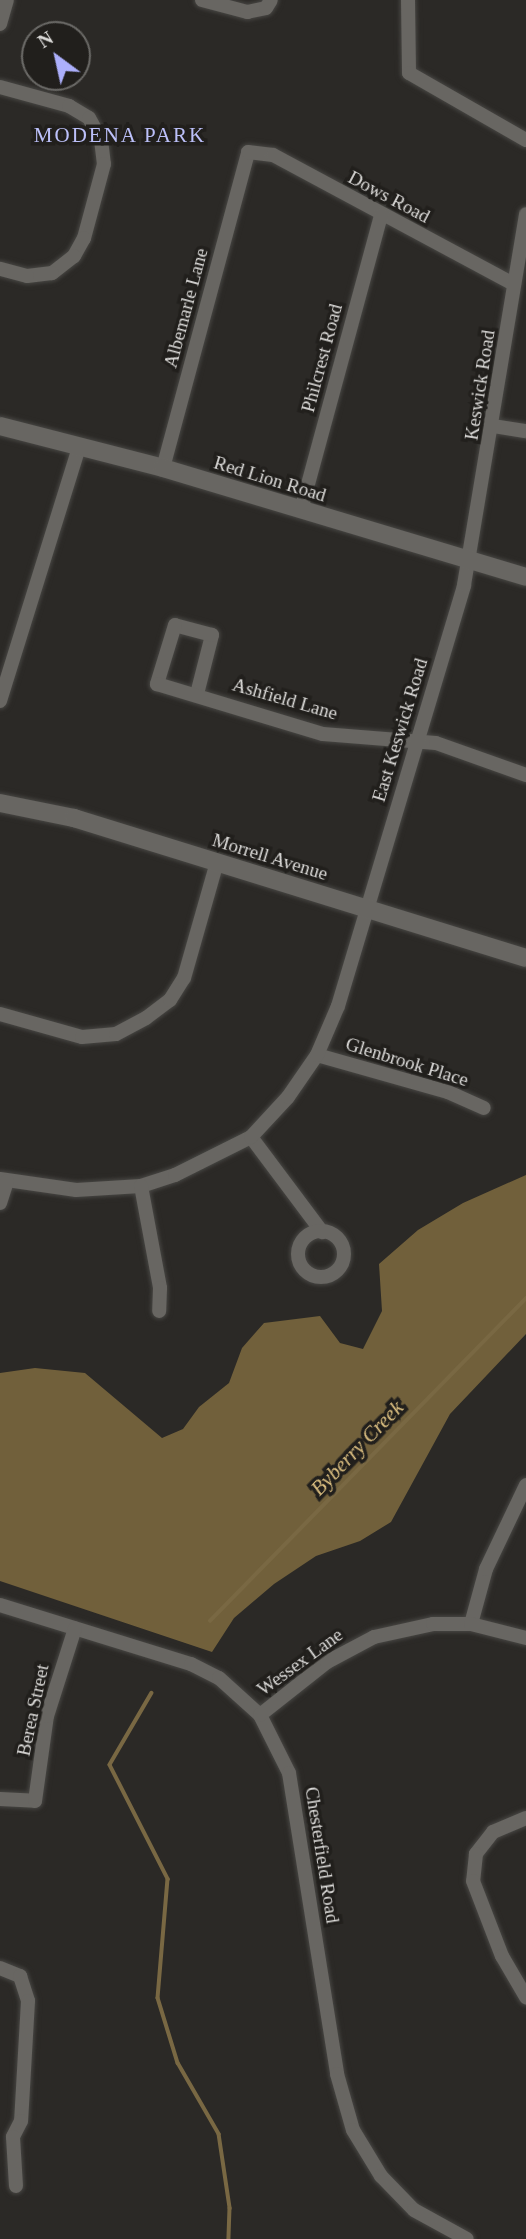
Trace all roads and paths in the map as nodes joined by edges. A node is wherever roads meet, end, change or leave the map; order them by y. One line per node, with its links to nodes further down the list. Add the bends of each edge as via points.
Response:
1 (7, 0): 5 (street)
2 (202, 0): 3 (street, via 247,12 266,8)
3 (271, 0)
4 (408, 0): 7 (street, via 409,73)
5 (0, 24)
6 (0, 86): 11 (street, via 69,106 89,118 101,140 104,164 84,238 74,256 52,273 27,276)
7 (526, 140)
8 (246, 158): 10 (street, Dows Road, via 248,152 273,155); 17 (street, Albemarle Lane)
9 (526, 214): 12 (street, Keswick Road)
10 (381, 215): 12 (street, Dows Road); 18 (street, Philcrest Road)
11 (0, 270)
12 (514, 284): 14 (street, Keswick Road)
13 (0, 426): 16 (street, Red Lion Road)
14 (493, 426): 15 (street); 19 (street, Keswick Road)
15 (526, 431)
16 (79, 447): 17 (street, Red Lion Road); 22 (street)
17 (163, 468): 18 (street, Red Lion Road)
18 (301, 510): 19 (street, Red Lion Road)
19 (469, 561): 20 (street, Red Lion Road); 23 (street, East Keswick Road)
20 (526, 577)
21 (197, 694): 21 (street, Ashfield Lane, via 157,684 175,625 212,635); 23 (street, Ashfield Lane, via 323,734)
22 (0, 701)
23 (417, 741): 24 (street, Ashfield Lane, via 436,743); 27 (street, East Keswick Road)
24 (526, 775)
25 (0, 803): 26 (street, Morrell Avenue, via 74,818)
26 (217, 862): 27 (street, Morrell Avenue); 29 (street, via 184,978 170,1000 146,1018 116,1034 82,1037)
27 (367, 909): 28 (street, Morrell Avenue); 30 (street, East Keswick Road, via 338,1006)
28 (526, 958)
29 (0, 1014)
30 (317, 1055): 31 (street, Glenbrook Place, via 448,1092); 32 (street, East Keswick Road, via 288,1097)
31 (484, 1108)
32 (251, 1137): 34 (street, East Keswick Road); 36 (street)
33 (3, 1180): 34 (street, East Keswick Road, via 76,1190); 35 (street)
34 (141, 1186): 37 (street, via 160,1288)
35 (0, 1203)
36 (322, 1232)
37 (159, 1311)
38 (526, 1485): 40 (street, via 486,1569)
39 (0, 1605): 41 (street, Chesterfield Road)
40 (471, 1624): 42 (street, Wessex Lane); 43 (street, Wessex Lane, via 433,1624 374,1636 327,1662)
41 (75, 1628): 43 (street, Chesterfield Road, via 191,1664 219,1678); 44 (street, Berea Street, via 47,1716 35,1801)
42 (526, 1638)
43 (260, 1714): 50 (street, Chesterfield Road, via 289,1773 337,2074 353,2130 382,2176 414,2210)
44 (0, 1799)
45 (526, 1818): 47 (street, via 493,1832 476,1854 473,1881 502,1956)
46 (7, 1970): 48 (street, via 26,1987 29,2001 21,2121)
47 (526, 1997)
48 (7, 2136): 49 (street)
49 (16, 2186)
50 (467, 2239)

